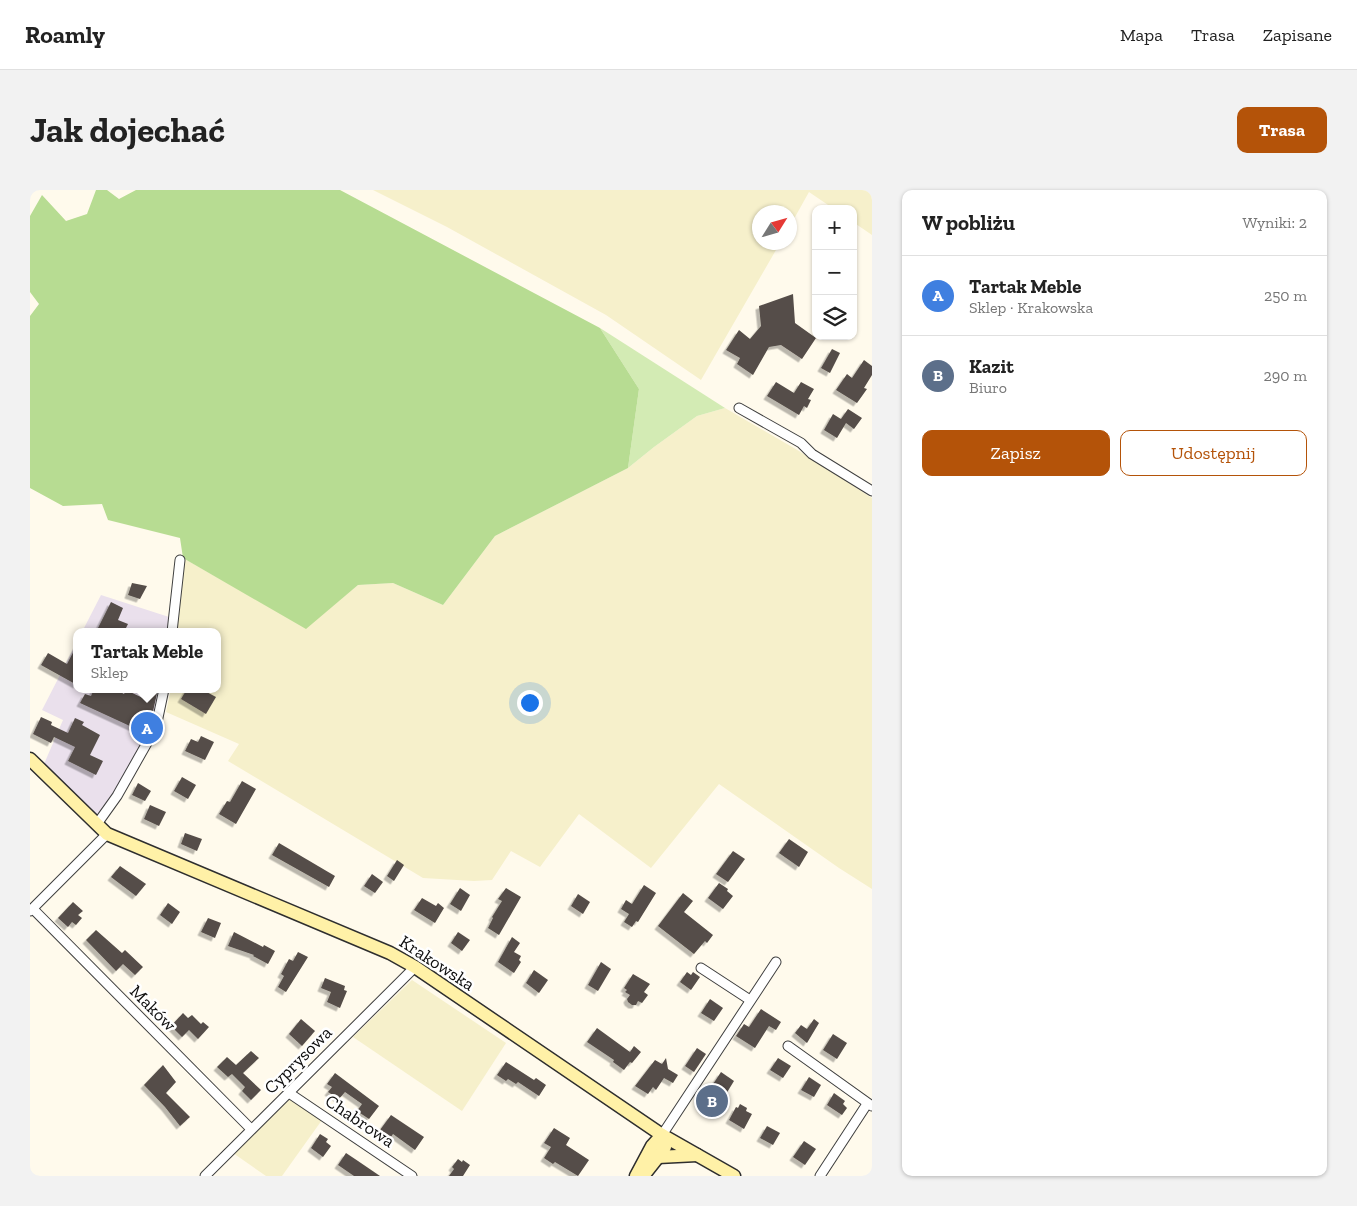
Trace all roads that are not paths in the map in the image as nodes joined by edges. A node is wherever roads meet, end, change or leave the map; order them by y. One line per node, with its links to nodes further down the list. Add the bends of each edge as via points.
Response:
1 (739, 408): 2 (street, via 801,443 812,454)
2 (872, 491)
3 (180, 560): 4 (street)
4 (172, 628)
5 (163, 693): 7 (street, via 156,727 118,796)
6 (30, 759): 7 (street, Krakowska)
7 (97, 824): 8 (street, Krakowska)
8 (107, 834): 9 (street); 11 (street, Krakowska, via 367,942)
9 (31, 910): 17 (street, Maków)
10 (776, 962): 13 (street)
11 (415, 967): 15 (street, Cyprysowa); 18 (street, Krakowska)
12 (701, 968): 13 (street)
13 (750, 1000): 18 (street)
14 (788, 1046): 16 (street)
15 (289, 1093): 17 (street, Cyprysowa); 22 (street, Chabrowa)
16 (870, 1105): 26 (street)
17 (251, 1129): 21 (street, Cyprysowa)
18 (657, 1132): 19 (street, Krakowska); 20 (street, via 665,1147); 23 (street)
19 (697, 1155): 20 (street); 25 (street, Krakowska)
20 (658, 1157): 24 (street)
21 (205, 1176)
22 (412, 1176)
23 (636, 1176)
24 (643, 1176)
25 (734, 1176)
26 (820, 1176)

